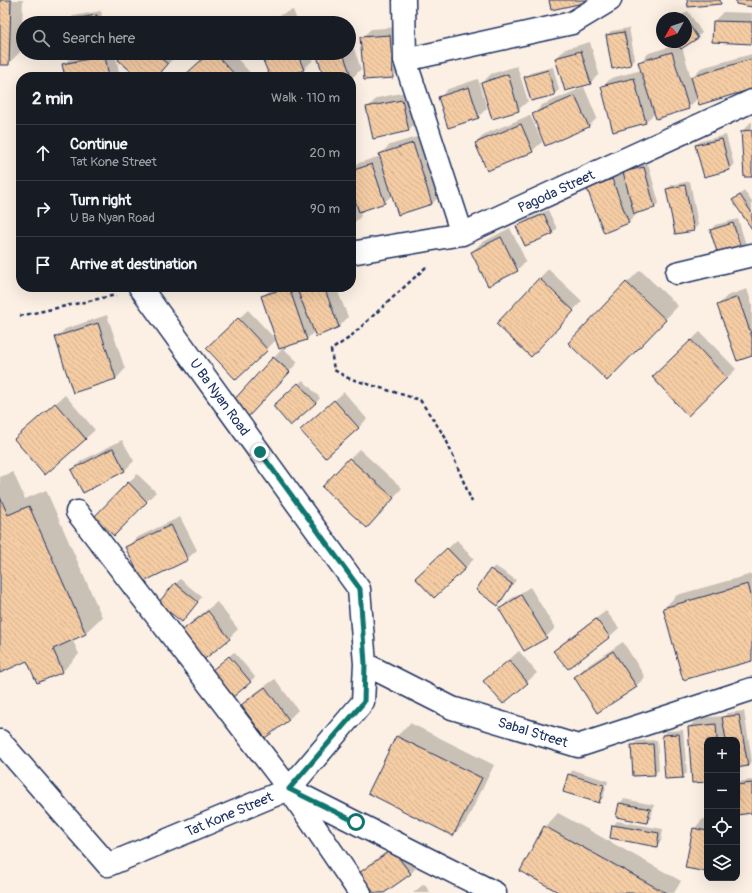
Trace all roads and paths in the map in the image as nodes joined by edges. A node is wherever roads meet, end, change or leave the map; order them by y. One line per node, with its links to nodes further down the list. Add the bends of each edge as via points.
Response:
1 (404, 0): 3 (street)
2 (610, 0): 3 (street, via 572,23)
3 (405, 60): 5 (street)
4 (752, 100): 5 (street, Pagoda Street)
5 (462, 234): 6 (street, Pagoda Street)
6 (356, 252)
7 (752, 255): 9 (street)
8 (428, 265): 13 (path, via 349,338 331,350 334,370 348,378 420,400 445,437)
9 (676, 274)
10 (128, 292): 12 (path)
11 (149, 292): 15 (street, U Ba Nyan Road, via 360,589)
12 (20, 316)
13 (472, 502)
14 (77, 512): 18 (street)
15 (365, 664): 16 (street, Sabal Street, via 452,708 578,746); 18 (street, U Ba Nyan Road, via 364,702)
16 (752, 689)
17 (0, 741): 18 (street, Tat Kone Street, via 108,865)
18 (289, 789): 19 (street); 20 (street, Tat Kone Street)
19 (360, 893)
20 (495, 893)

